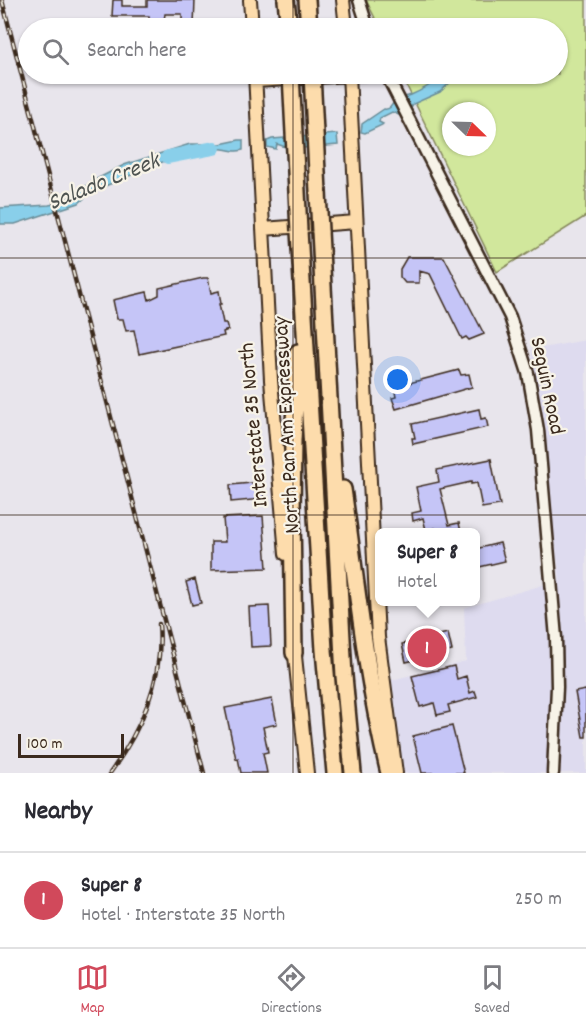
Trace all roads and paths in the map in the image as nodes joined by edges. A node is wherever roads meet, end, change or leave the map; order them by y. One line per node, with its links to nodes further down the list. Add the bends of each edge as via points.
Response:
1 (250, 0): 6 (main road)
2 (286, 0): 7 (highway)
3 (307, 0): 8 (highway)
4 (343, 0): 9 (main road)
5 (359, 0): 10 (street)
6 (251, 18)
7 (288, 18)
8 (308, 18)
9 (345, 18)
10 (365, 18)
11 (256, 84): 17 (main road, Interstate 35 North)
12 (292, 84): 18 (highway, North Pan Am Expressway, bridge)
13 (313, 84): 19 (highway, North Pan Am Expressway, bridge)
14 (349, 84): 16 (main road)
15 (391, 84): 28 (street, Seguin Road, via 510,317 528,373 538,430 556,638)
16 (356, 222): 17 (main road); 20 (main road)
17 (263, 229): 22 (main road, Interstate 35 North)
18 (301, 272): 22 (highway, via 293,440); 24 (highway, North Pan Am Expressway)
19 (331, 435): 25 (highway, North Pan Am Expressway); 26 (highway)
20 (375, 580)
21 (376, 606): 27 (main road)
22 (294, 653): 23 (main road, Interstate 35 North)
23 (307, 773)
24 (335, 773)
25 (353, 773)
26 (389, 773)
27 (396, 773)
28 (553, 773)

